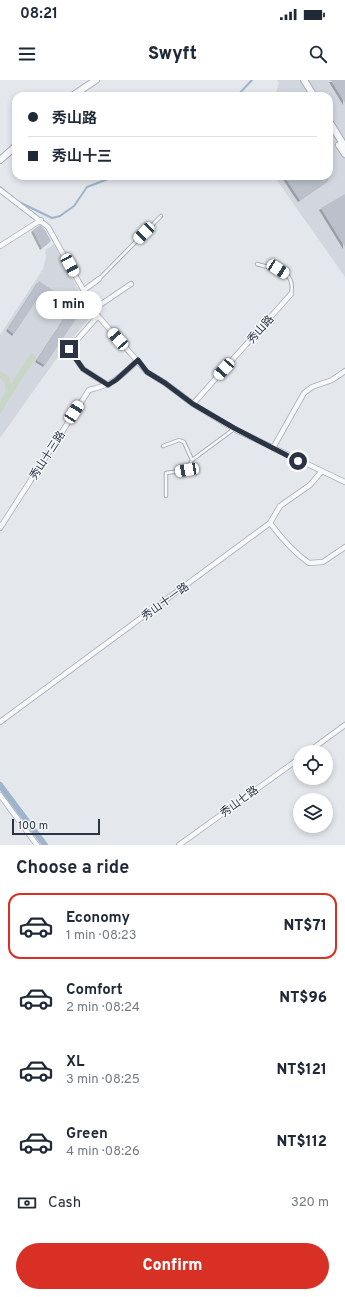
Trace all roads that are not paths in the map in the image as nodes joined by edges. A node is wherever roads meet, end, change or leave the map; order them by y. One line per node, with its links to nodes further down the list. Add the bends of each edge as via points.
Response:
1 (96, 80): 4 (street)
2 (300, 80): 5 (street)
3 (304, 80): 6 (street)
4 (78, 92)
5 (307, 92)
6 (312, 92)
7 (333, 128): 9 (street)
8 (333, 134): 11 (street)
9 (345, 147)
10 (12, 150): 12 (street)
11 (345, 154)
12 (0, 160)
13 (0, 190): 15 (street)
14 (160, 216): 18 (lane)
15 (41, 220): 16 (street); 20 (street, via 56,239)
16 (0, 246)
17 (258, 264): 21 (lane, 秀山路, via 278,269 288,275 293,285)
18 (99, 279): 20 (street)
19 (131, 284): 22 (street)
20 (84, 290): 22 (street)
21 (291, 294): 27 (street, 秀山路)
22 (94, 309): 23 (street)
23 (98, 316): 24 (street); 26 (street, via 69,349 83,369)
24 (138, 360): 26 (street, 秀山十三路); 27 (street, via 147,372)
25 (345, 371): 30 (street, via 304,393)
26 (108, 385): 36 (street, 秀山十三路, via 89,390)
27 (193, 404): 28 (street)
28 (234, 428): 30 (street); 31 (lane)
29 (163, 446): 31 (lane, via 179,440 184,442)
30 (273, 448): 32 (street)
31 (192, 460): 34 (lane, via 187,470 166,473)
32 (322, 471): 33 (street); 35 (street, 秀山十一路, via 310,485 280,506)
33 (345, 482)
34 (166, 496)
35 (270, 523): 37 (street, via 294,552 309,563 323,562); 38 (street, 秀山十一路)
36 (0, 528)
37 (345, 547)
38 (0, 722)
39 (345, 725): 40 (street)
40 (318, 745)
41 (293, 763): 44 (street, 秀山七路)
42 (0, 795): 43 (street)
43 (38, 845)
44 (179, 845)

